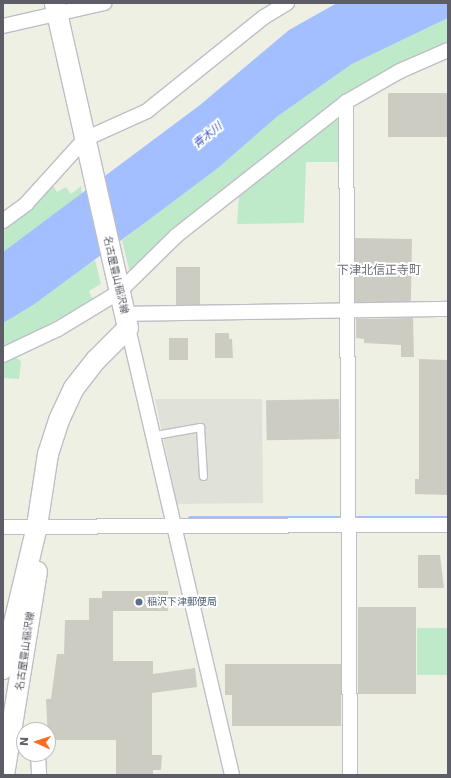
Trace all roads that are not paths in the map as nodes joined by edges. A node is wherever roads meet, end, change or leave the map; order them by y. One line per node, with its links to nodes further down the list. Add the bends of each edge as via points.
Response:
1 (104, 3): 3 (street)
2 (287, 3): 7 (street, via 264,17 147,111)
3 (56, 8): 4 (street); 7 (main road, 名古屋豊山稲沢線)
4 (3, 26)
5 (448, 50): 6 (street, via 400,71)
6 (346, 102): 9 (street, via 176,236); 10 (street)
7 (87, 146): 8 (street, via 26,204); 9 (main road, 名古屋豊山稲沢線)
8 (3, 221)
9 (117, 287): 12 (main road, 名古屋豊山稲沢線); 13 (street, via 58,329)
10 (348, 309): 11 (street); 12 (street); 17 (street)
11 (448, 309)
12 (126, 321): 14 (street); 16 (main road, 名古屋豊山稲沢線, via 74,388 59,420 48,454)
13 (3, 355)
14 (155, 435): 15 (lane, via 200,427); 20 (street)
15 (202, 476)
16 (37, 526): 19 (street); 20 (street); 21 (main road, 名古屋豊山稲沢線); 23 (main road, 名古屋豊山稲沢線, via 40,551)
17 (351, 526): 18 (street); 20 (street); 26 (street)
18 (448, 526)
19 (3, 527)
20 (175, 527): 25 (street)
21 (3, 669)
22 (38, 762): 24 (street)
23 (4, 775)
24 (39, 775)
25 (232, 775)
26 (350, 775)

